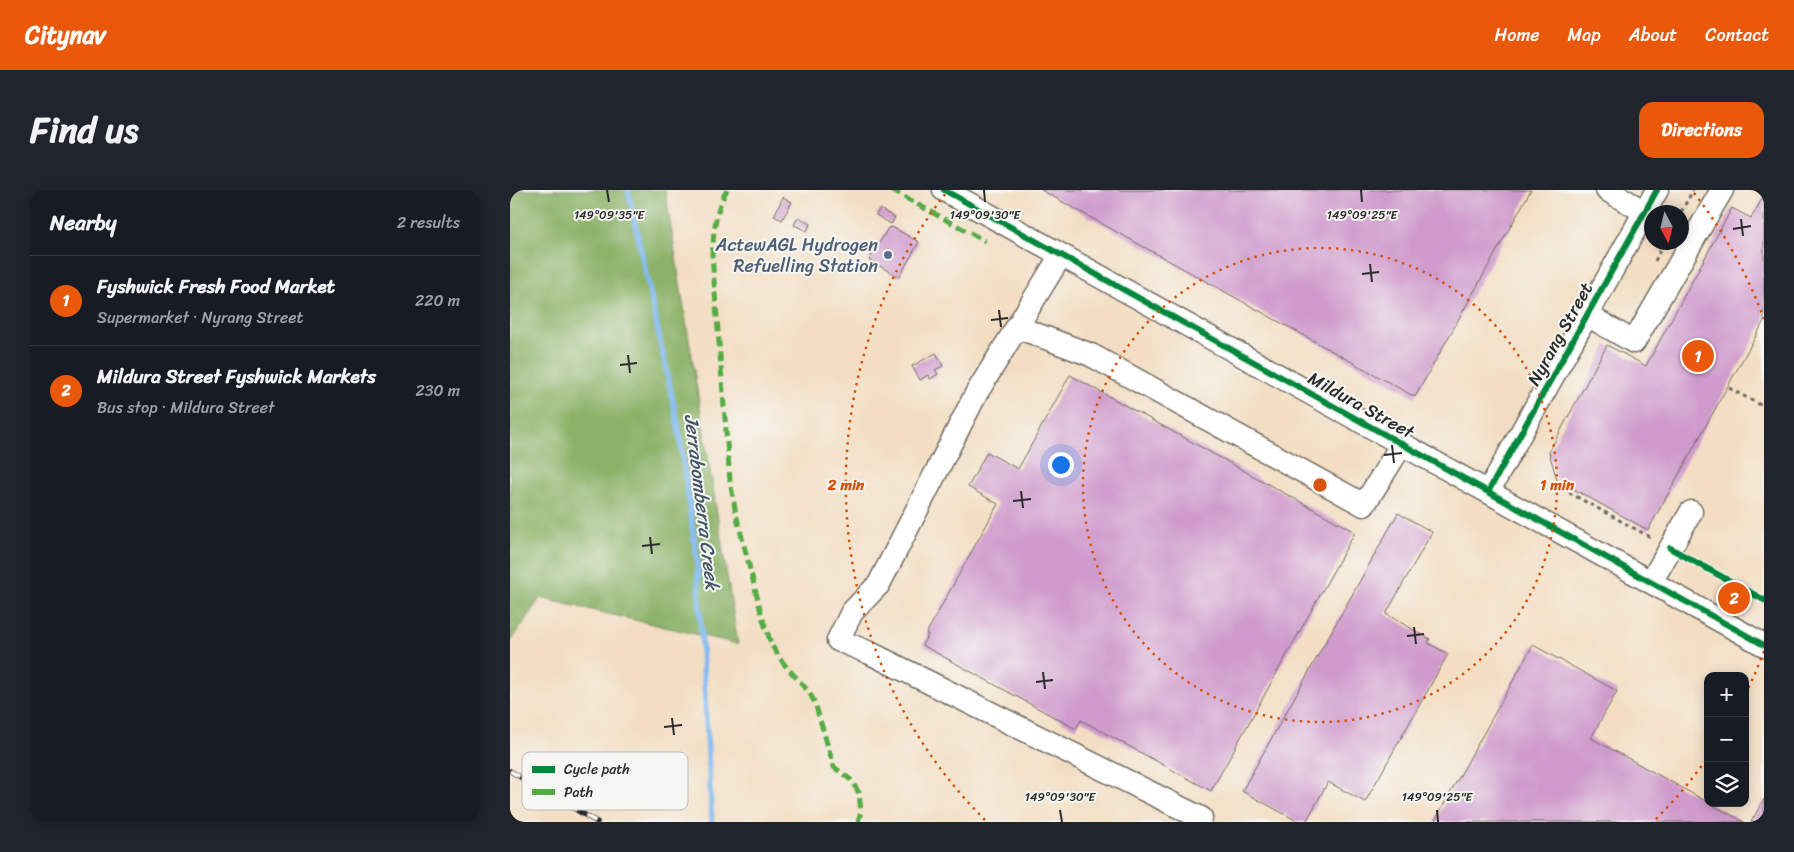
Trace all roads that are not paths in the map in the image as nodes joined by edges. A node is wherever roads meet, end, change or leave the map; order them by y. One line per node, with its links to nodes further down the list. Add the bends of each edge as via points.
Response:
1 (944, 190): 8 (street, Mildura Street)
2 (1607, 190): 6 (street)
3 (1657, 190): 5 (street, Nyrang Street)
4 (1722, 190): 9 (street, via 1634,342)
5 (1649, 205)
6 (1644, 211)
7 (1644, 214): 9 (street, Nyrang Street)
8 (1061, 255): 10 (street); 11 (street, Mildura Street)
9 (1587, 315): 12 (street, Nyrang Street)
10 (1017, 327): 11 (street, via 1091,354 1364,505); 16 (street, via 976,394 879,584 852,612 838,640)
11 (1402, 444): 12 (street, Mildura Street)
12 (1488, 492): 14 (street, Mildura Street)
13 (1691, 512): 14 (street)
14 (1651, 582): 15 (street, Mildura Street)
15 (1764, 645)
16 (1200, 818)

